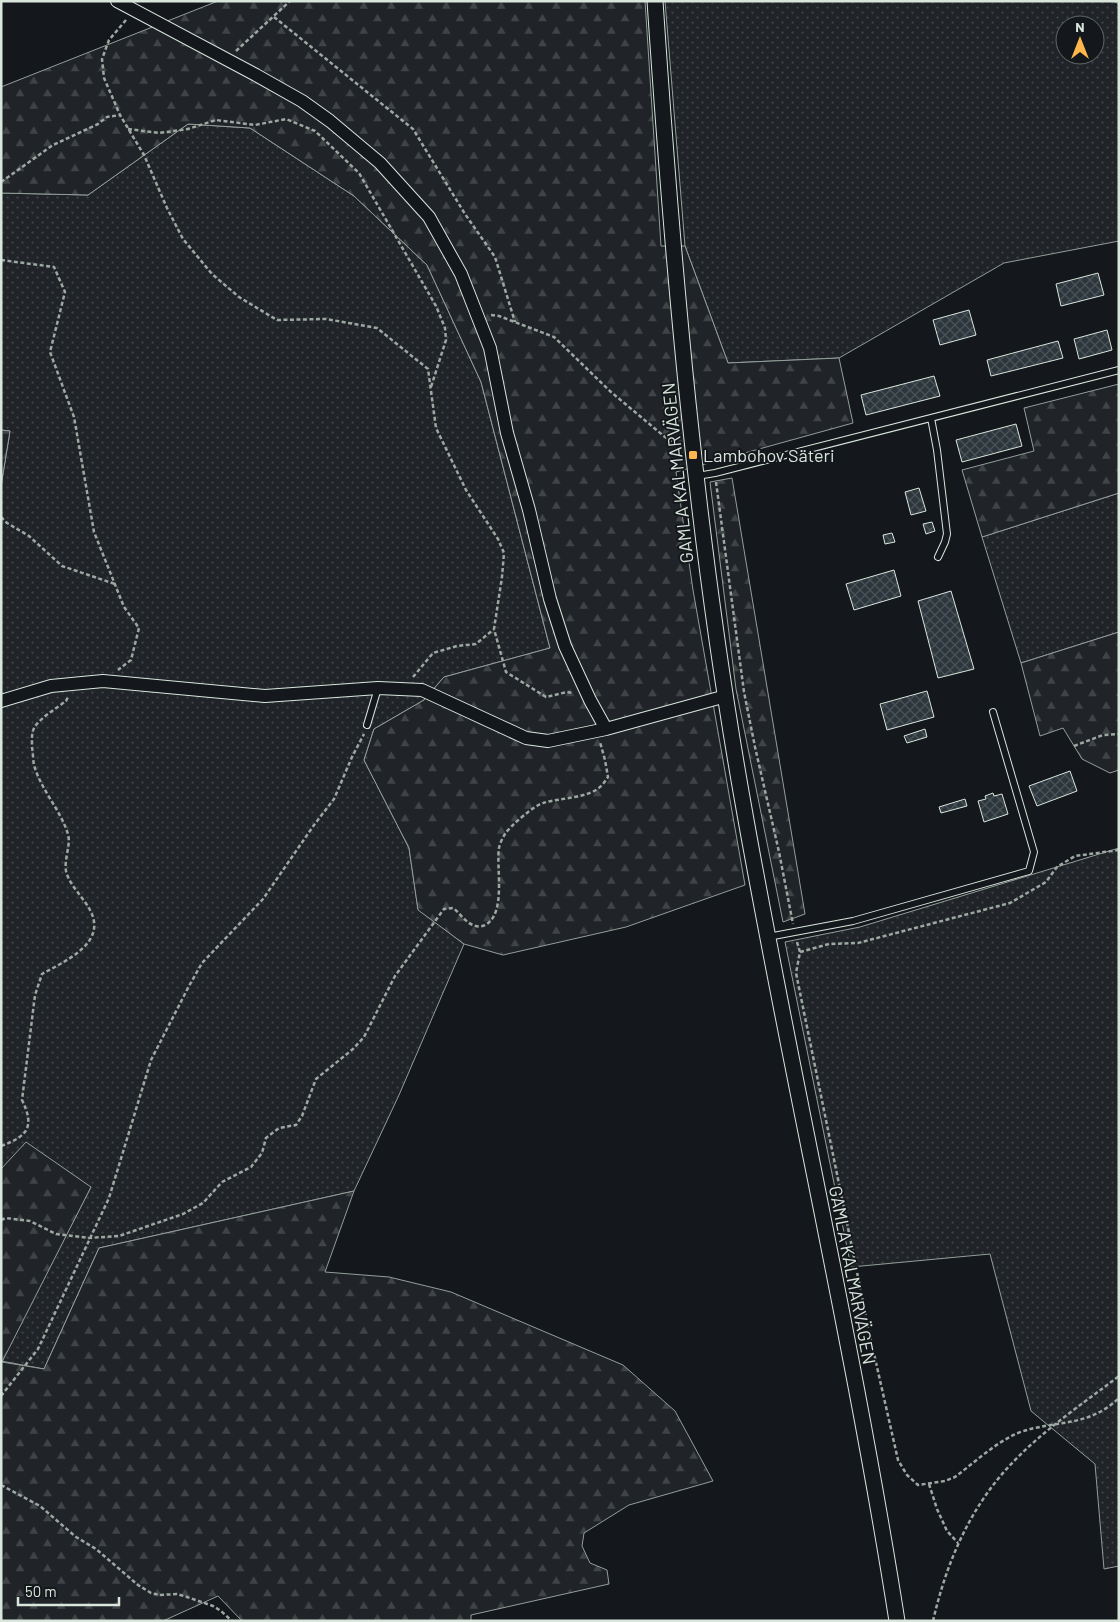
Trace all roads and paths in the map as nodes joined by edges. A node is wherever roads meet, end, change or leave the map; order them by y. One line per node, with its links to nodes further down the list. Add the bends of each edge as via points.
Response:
1 (117, 1): 4 (street)
2 (290, 1): 5 (path)
3 (655, 1): 16 (street, GAMLA KALMARVÄGEN, via 664,141)
4 (134, 12): 6 (street); 7 (path, via 109,40 102,59 104,78)
5 (274, 17): 6 (path); 12 (path, via 413,128 495,257)
6 (226, 60): 11 (street, via 302,101 380,163 429,217 461,274)
7 (120, 115): 8 (path); 9 (path, via 107,117 53,145)
8 (128, 128): 14 (path, via 183,239 212,274 239,297 276,320 326,319 377,328 428,370); 14 (path, via 159,133 216,120 255,125 286,119 315,131 359,173 436,306 446,340)
9 (1, 182)
10 (1, 260): 21 (path, via 54,267 65,292 50,352 74,417 94,532)
11 (476, 313): 12 (path); 32 (street, via 490,348 507,433 550,599 565,646)
12 (515, 322): 16 (path, via 554,338 611,392 666,437 678,445)
13 (1119, 370): 15 (lane)
14 (431, 389): 22 (path, via 436,428 466,490 504,553)
15 (931, 418): 17 (lane); 20 (lane, via 947,534)
16 (692, 448): 18 (street, GAMLA KALMARVÄGEN)
17 (715, 473): 18 (lane); 36 (path, via 744,692)
18 (696, 476): 28 (street, GAMLA KALMARVÄGEN, via 708,585)
19 (1, 517): 21 (path, via 29,536 62,566)
20 (938, 557)
21 (115, 584): 23 (path, via 124,607 139,628 131,660)
22 (494, 629): 26 (path, via 476,644 433,652); 27 (path, via 506,672 546,698 567,692)
23 (103, 681): 24 (street); 25 (street, via 265,696)
24 (70, 684): 29 (street, via 51,686); 39 (path, via 72,690 66,701 36,725 32,735 34,764 69,836 66,872 96,925 91,940 79,952 42,974 36,995 22,1100 28,1114 27,1129 19,1139)
25 (378, 688): 26 (street); 31 (lane)
26 (402, 689): 32 (street, via 422,690 526,738 548,742)
27 (578, 694)
28 (726, 696): 32 (street); 37 (street, GAMLA KALMARVÄGEN)
29 (1, 701)
30 (993, 712): 36 (lane, via 1034,852 1029,871 853,921)
31 (367, 725): 41 (path, via 334,799 263,899 202,963 189,986 151,1060 108,1198)
32 (602, 730): 41 (path, via 608,777 600,787 586,794 541,804 504,834 499,847 496,912 491,921 484,926 475,926 453,908 444,909 395,976 364,1038 316,1079 296,1125 279,1128 266,1138 262,1153 251,1167 222,1182 203,1203 183,1214 119,1236)
33 (1119, 734): 34 (path, via 1103,735)
34 (1074, 746)
35 (1119, 850): 38 (path, via 1075,856 1058,867 1046,882 1010,902 858,943 829,944)
36 (795, 932): 37 (lane); 38 (path)
37 (768, 938): 50 (street, GAMLA KALMARVÄGEN, via 847,1334)
38 (800, 952): 46 (path, via 796,973 898,1460 918,1485)
39 (1, 1146)
40 (1, 1220): 41 (path, via 30,1222 56,1234)
41 (89, 1238): 43 (path, via 38,1349)
42 (1119, 1376): 45 (path)
43 (1, 1396)
44 (1119, 1398): 45 (path, via 1100,1412)
45 (1054, 1426): 46 (path, via 1027,1430 1008,1438 955,1477); 48 (path, via 997,1479)
46 (929, 1484): 48 (path, via 947,1531)
47 (1, 1485): 49 (path, via 40,1506 151,1594 187,1597 213,1606)
48 (958, 1543): 51 (path)
49 (232, 1621)
50 (897, 1621)
51 (933, 1621)

